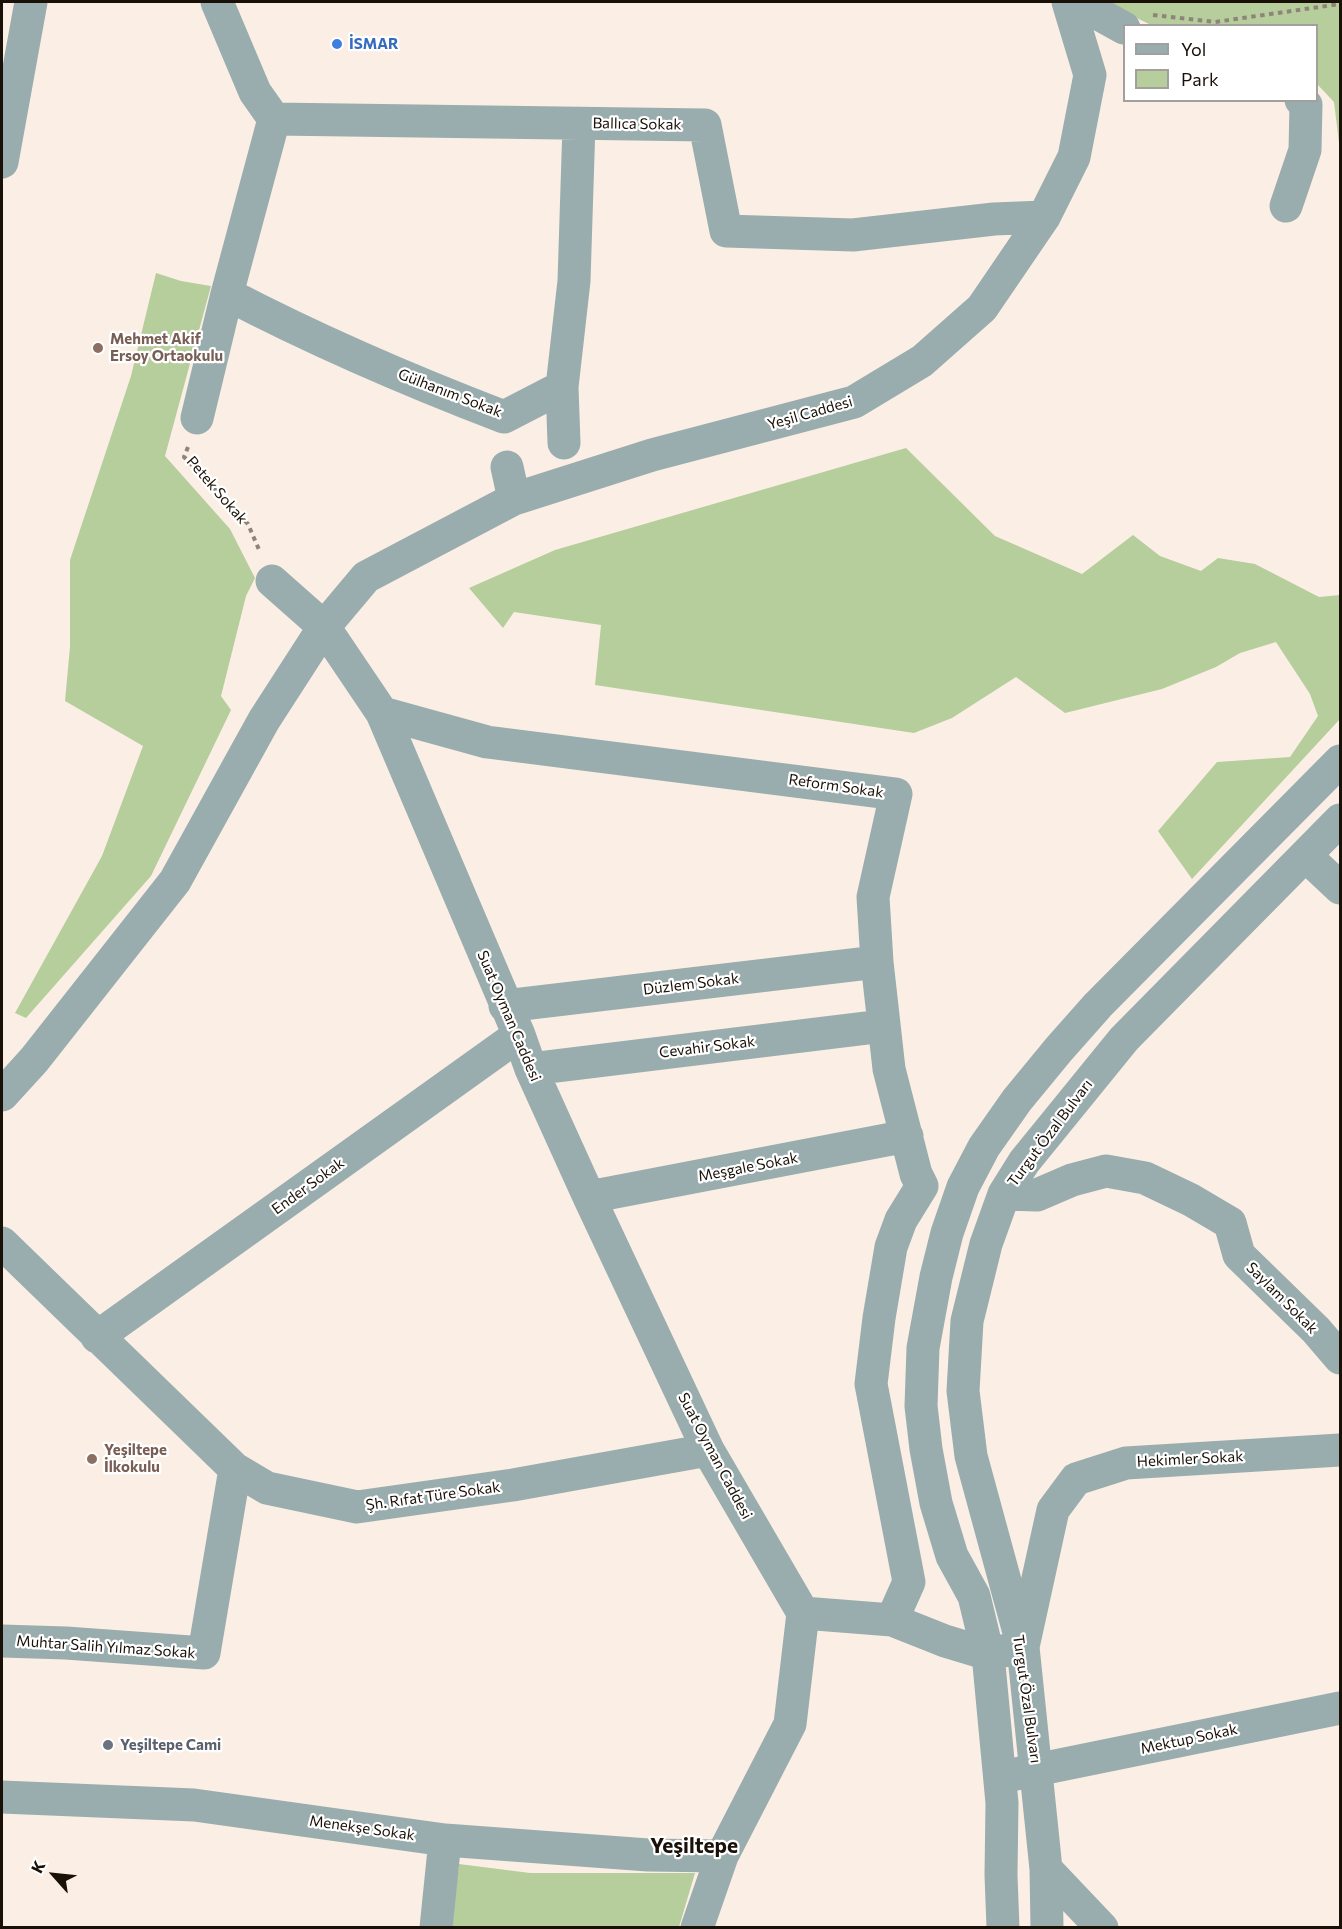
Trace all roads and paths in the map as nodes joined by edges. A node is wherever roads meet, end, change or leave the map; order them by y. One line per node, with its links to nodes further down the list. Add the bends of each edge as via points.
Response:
1 (31, 2): 10 (street)
2 (217, 2): 8 (street, via 255,92)
3 (1068, 2): 12 (street, Yeşil Caddesi, via 1089,75 1074,157)
4 (1077, 2): 6 (street)
5 (1341, 4): 6 (path, via 1215,22)
6 (1136, 21)
7 (1303, 102): 11 (street, via 1305,150)
8 (274, 119): 9 (street, Ballıca Sokak); 13 (street)
9 (579, 124): 12 (street, Ballıca Sokak, via 705,125 726,231 853,235); 14 (street, via 574,281)
10 (2, 162)
11 (1286, 206)
12 (1044, 217): 18 (street, Yeşil Caddesi, via 982,308 922,361 854,402 652,455)
13 (227, 294): 14 (street, Gülhanım Sokak, via 298,330 504,417); 15 (street)
14 (562, 387): 16 (street)
15 (197, 418): 19 (path, Petek Sokak, via 184,457 248,524)
16 (564, 443)
17 (507, 467): 18 (street)
18 (514, 499): 20 (street, Yeşil Caddesi, via 366,577)
19 (272, 581): 20 (street)
20 (324, 627): 21 (street, Suat Oyman Caddesi); 31 (street, via 264,720 175,881)
21 (382, 713): 26 (street, Reform Sokak, via 487,742 896,794 873,897); 27 (street, Suat Oyman Caddesi)
22 (1341, 761): 34 (street, via 1098,1005 1017,1100 984,1147)
23 (1341, 820): 24 (street, Turgut Özal Bulvarı)
24 (1306, 856): 25 (street); 35 (street, Turgut Özal Bulvarı, via 1124,1039 1024,1162)
25 (1341, 888)
26 (877, 962): 27 (street, Düzlem Sokak); 28 (street, Reform Sokak)
27 (505, 1006): 29 (street, Suat Oyman Caddesi)
28 (883, 1026): 30 (street, Cevahir Sokak); 32 (street, Reform Sokak, via 889,1069)
29 (519, 1035): 30 (street, Suat Oyman Caddesi); 38 (street, Ender Sokak)
30 (531, 1069): 36 (street, Suat Oyman Caddesi)
31 (2, 1095)
32 (907, 1136): 33 (street, Reform Sokak); 36 (street, Meşgale Sokak)
33 (922, 1186): 34 (street); 44 (street, via 901,1220 891,1247 871,1384 909,1582)
34 (963, 1187): 47 (street, via 934,1287 923,1348 921,1406 936,1503 952,1556 974,1596)
35 (1004, 1194): 39 (street, Saylam Sokak, via 1037,1195 1106,1171 1145,1178 1191,1200 1230,1222 1239,1255); 46 (street, Turgut Özal Bulvarı, via 986,1244 967,1321 963,1391 971,1456)
36 (589, 1197): 40 (street, Suat Oyman Caddesi)
37 (2, 1243): 38 (street, Şh. Rıfat Türe Sokak)
38 (97, 1337): 42 (street, Şh. Rıfat Türe Sokak)
39 (1341, 1358)
40 (708, 1450): 42 (street, Şh. Rıfat Türe Sokak, via 513,1485 357,1507 267,1488); 43 (street, Suat Oyman Caddesi)
41 (1341, 1450): 46 (street, Hekimler Sokak, via 1126,1463 1076,1479 1053,1510)
42 (235, 1469): 45 (street, Muhtar Salih Yılmaz Sokak, via 204,1653)
43 (803, 1613): 44 (street); 53 (street, via 790,1724)
44 (892, 1620): 47 (street)
45 (2, 1641)
46 (1023, 1647): 47 (street); 49 (street, Turgut Özal Bulvarı)
47 (988, 1654): 50 (street)
48 (1341, 1708): 49 (street, Mektup Sokak)
49 (1037, 1771): 50 (street, Mektup Sokak); 54 (street, Turgut Özal Bulvarı)
50 (1000, 1776): 57 (street)
51 (2, 1797): 52 (street, Menekşe Sokak, via 194,1804)
52 (445, 1840): 53 (street, Menekşe Sokak, via 648,1855); 55 (street)
53 (722, 1856): 56 (street)
54 (1046, 1869): 58 (street, Turgut Özal Bulvarı); 59 (street)
55 (436, 1928)
56 (698, 1928)
57 (1003, 1928)
58 (1047, 1928)
59 (1102, 1928)

